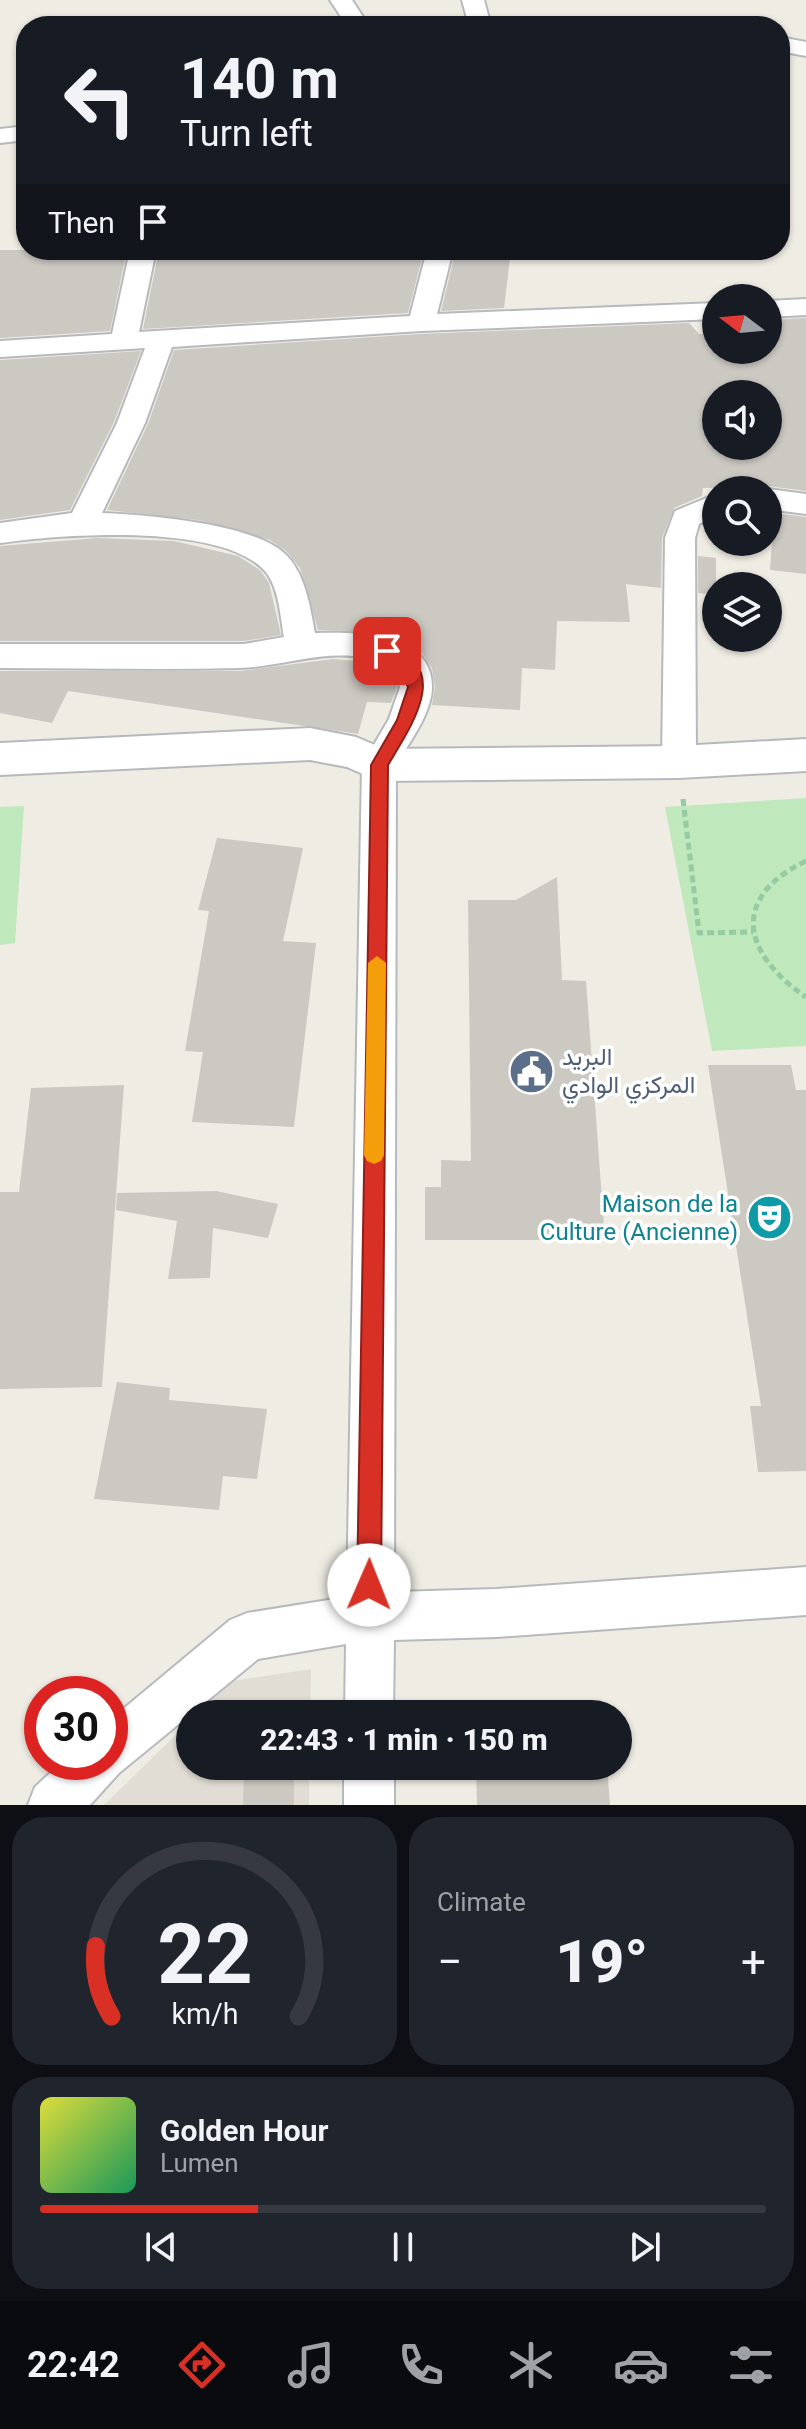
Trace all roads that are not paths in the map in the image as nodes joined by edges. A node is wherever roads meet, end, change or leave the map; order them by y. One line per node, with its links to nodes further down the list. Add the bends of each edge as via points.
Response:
1 (141, 260): 8 (street)
2 (437, 260): 6 (street)
3 (806, 307): 4 (street)
4 (782, 308)
5 (702, 312): 6 (street)
6 (421, 323): 7 (street)
7 (162, 338): 8 (street); 13 (street, via 131,423)
8 (124, 340): 9 (street)
9 (0, 349)
10 (782, 501): 11 (street)
11 (806, 504)
12 (702, 511): 19 (street, via 686,518 680,538)
13 (83, 522): 14 (street); 15 (street, via 171,528 270,558 286,576)
14 (0, 533)
15 (302, 645): 16 (street, via 244,656); 20 (street, via 352,644 387,651 402,657 412,670 412,700)
16 (0, 656)
17 (806, 755): 19 (main road)
18 (0, 759): 20 (main road, via 310,744 356,753)
19 (679, 762): 20 (main road)
20 (379, 765): 22 (street)
21 (806, 1591): 22 (street)
22 (368, 1617): 23 (street); 24 (street, via 247,1637)
23 (369, 1700)
24 (128, 1737)
25 (80, 1780): 27 (street)
26 (369, 1780): 28 (street)
27 (53, 1805)
28 (369, 1805)

